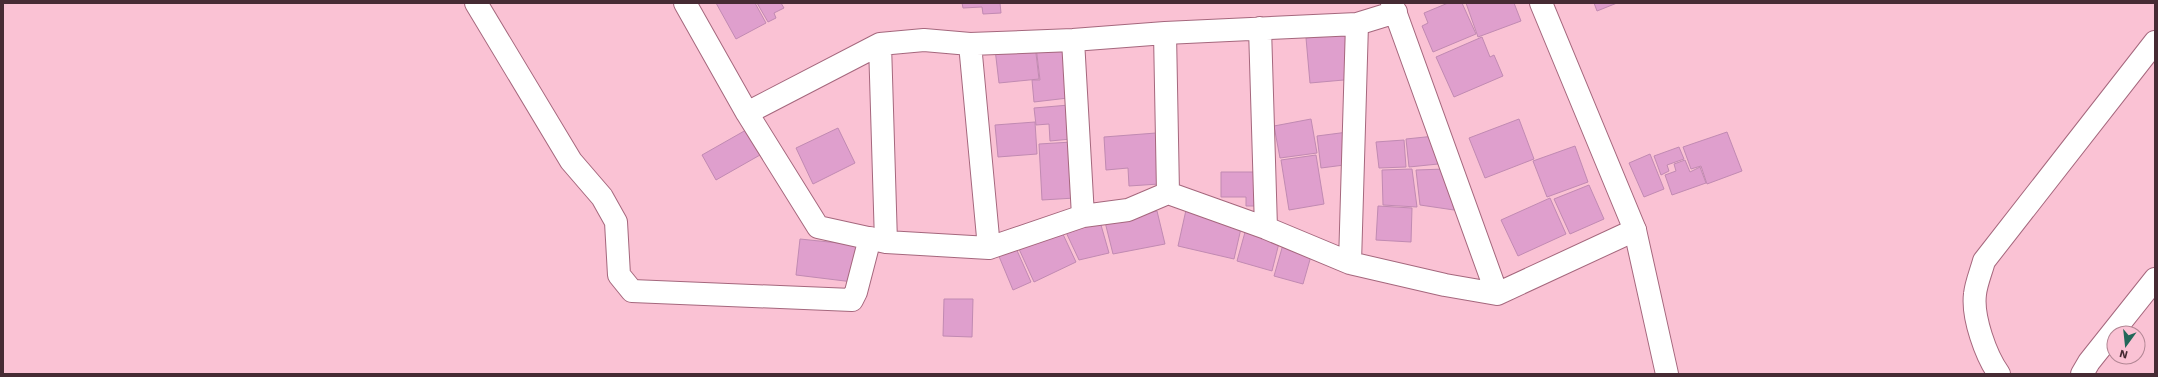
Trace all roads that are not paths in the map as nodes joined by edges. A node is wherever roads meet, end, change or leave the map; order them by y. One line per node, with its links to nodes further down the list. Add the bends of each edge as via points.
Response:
1 (476, 3): 17 (street, via 571,161 602,197 613,216 616,222 619,276 632,291 852,300)
2 (685, 3): 12 (street)
3 (1542, 3): 16 (street)
4 (1394, 7): 5 (street); 21 (street)
5 (1357, 24): 6 (street); 19 (street)
6 (1260, 28): 7 (street); 15 (street)
7 (1165, 33): 8 (street); 13 (street)
8 (1073, 40): 11 (street); 14 (street)
9 (2155, 42): 23 (street, via 1984,261 1975,295 1978,324 1989,360)
10 (880, 44): 11 (street, via 924,40); 12 (street); 17 (street)
11 (970, 44): 18 (street)
12 (747, 113): 17 (street, via 818,227)
13 (1168, 193): 14 (street, via 1128,210); 15 (street)
14 (1083, 216): 18 (street)
15 (1266, 228): 19 (street)
16 (1635, 230): 21 (street); 22 (street)
17 (878, 240): 18 (street)
18 (989, 248)
19 (1350, 263): 21 (street)
20 (2151, 291): 24 (street, via 2089,362)
21 (1497, 294)
22 (1667, 374)
23 (1999, 374)
24 (2082, 374)

